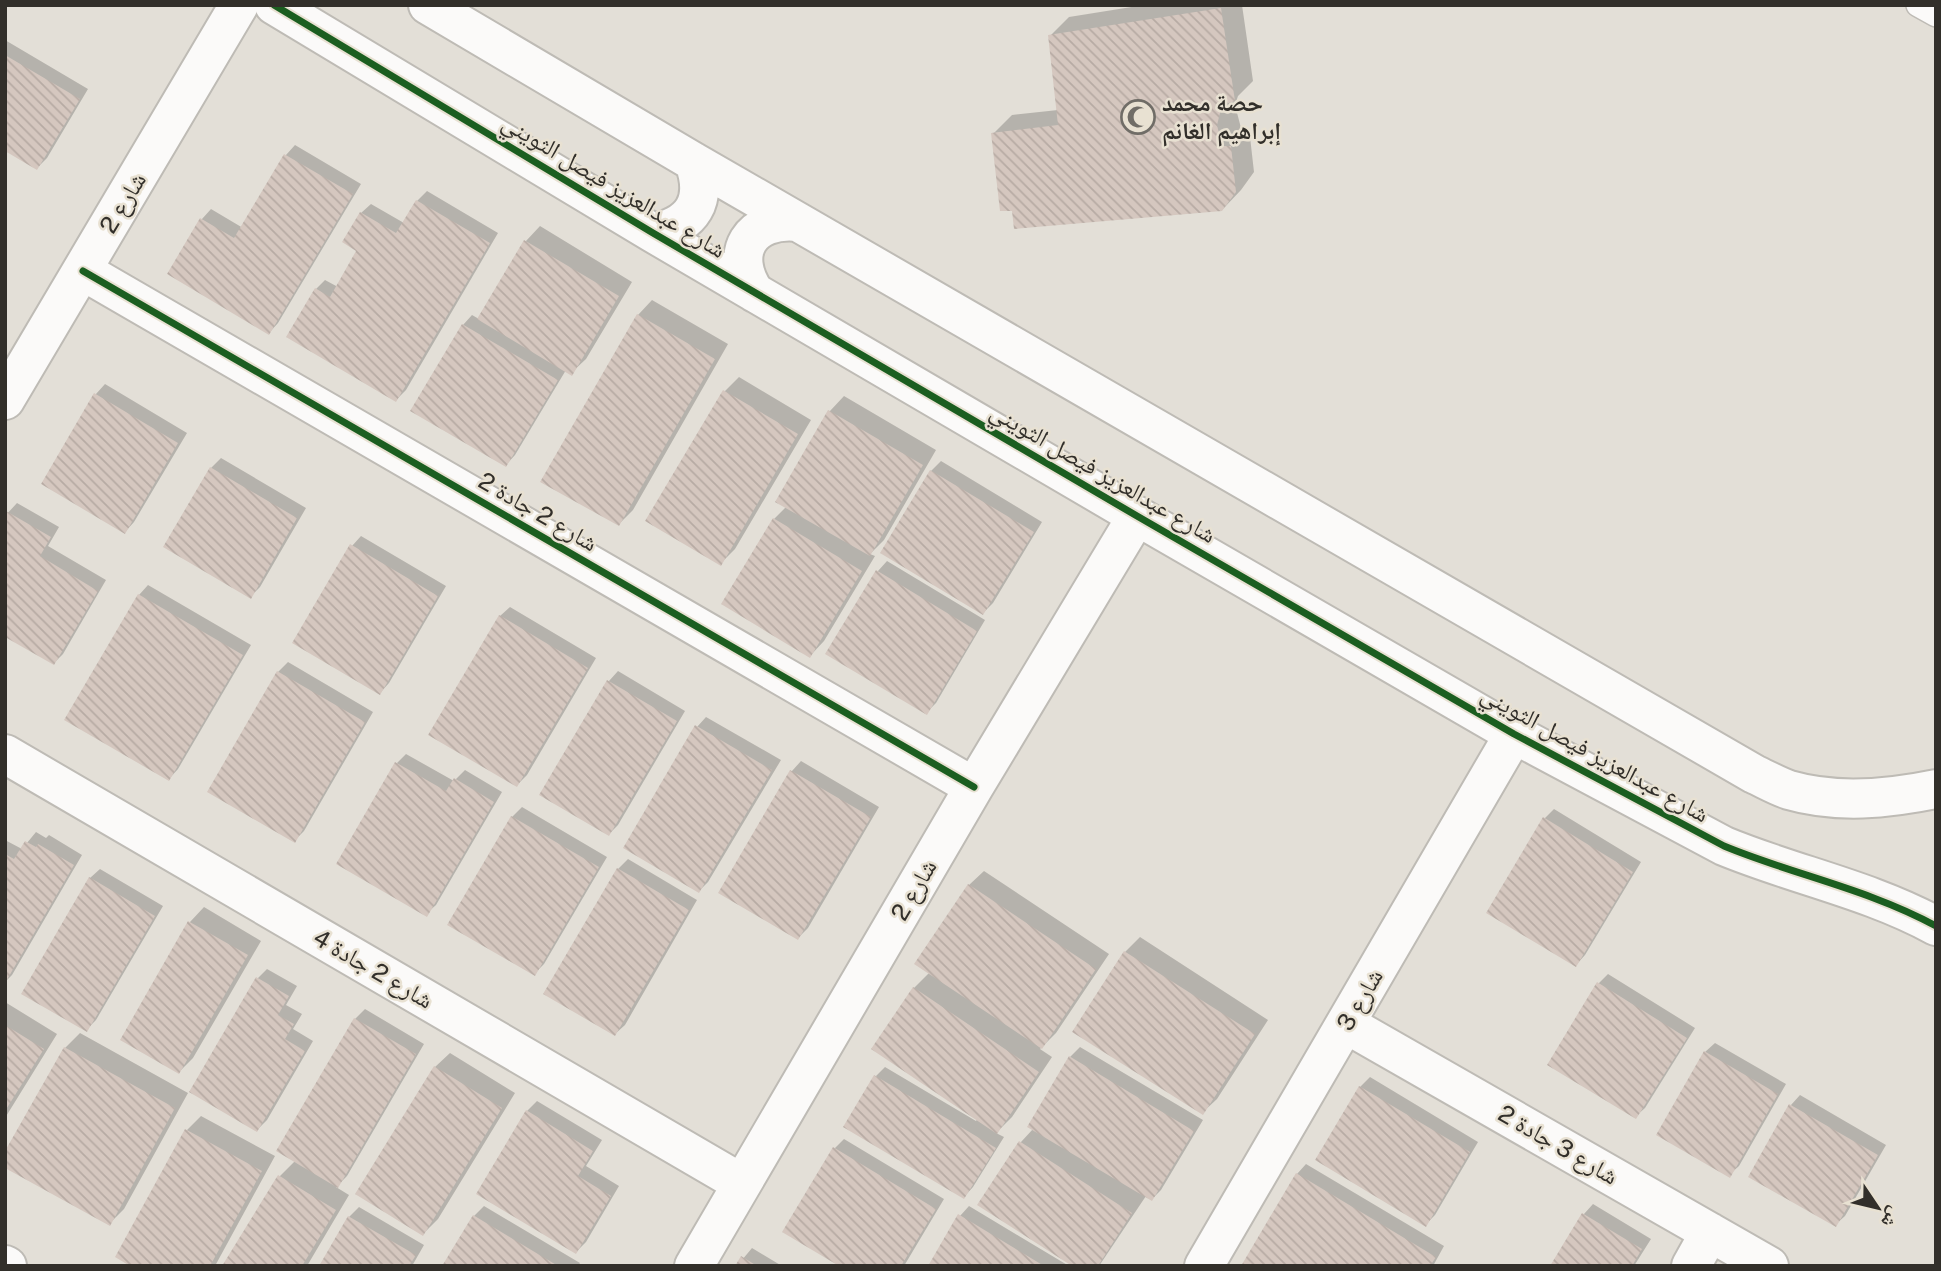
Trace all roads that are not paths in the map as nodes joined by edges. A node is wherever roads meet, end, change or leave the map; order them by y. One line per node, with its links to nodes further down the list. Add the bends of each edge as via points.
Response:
1 (239, 5): 9 (street, شارع 2)
2 (274, 5): 8 (street, شارع عبدالعزيز فيصل الثويني)
3 (428, 5): 6 (street)
4 (1918, 5): 5 (lane)
5 (1936, 15)
6 (694, 162): 7 (street); 8 (street, via 701,180 698,201 688,217 672,229)
7 (798, 222): 10 (street, via 780,220 762,227 749,241 743,258 745,278); 16 (street, via 1754,774 1787,789 1846,798)
8 (653, 233): 10 (street, شارع عبدالعزيز فيصل الثويني)
9 (83, 271): 11 (street, شارع 2); 15 (street, شارع 2 جادة 2)
10 (755, 293): 12 (street, شارع عبدالعزيز فيصل الثويني)
11 (5, 400)
12 (1137, 516): 13 (street, شارع عبدالعزيز فيصل الثويني); 15 (street, شارع 2)
13 (1514, 734): 17 (street, شارع عبدالعزيز فيصل الثويني, via 1724,845 1870,895); 18 (street, شارع 3)
14 (5, 754): 19 (street, شارع 2 جادة 4)
15 (974, 787): 19 (street, شارع 2)
16 (1936, 789)
17 (1936, 926)
18 (1346, 1024): 20 (street, شارع 3 جادة 2); 22 (street, شارع 3)
19 (741, 1184): 21 (street, شارع 2)
20 (1710, 1232): 23 (street); 24 (street, شارع 3 جادة 2)
21 (694, 1266)
22 (1204, 1266)
23 (1691, 1266)
24 (1769, 1266)

